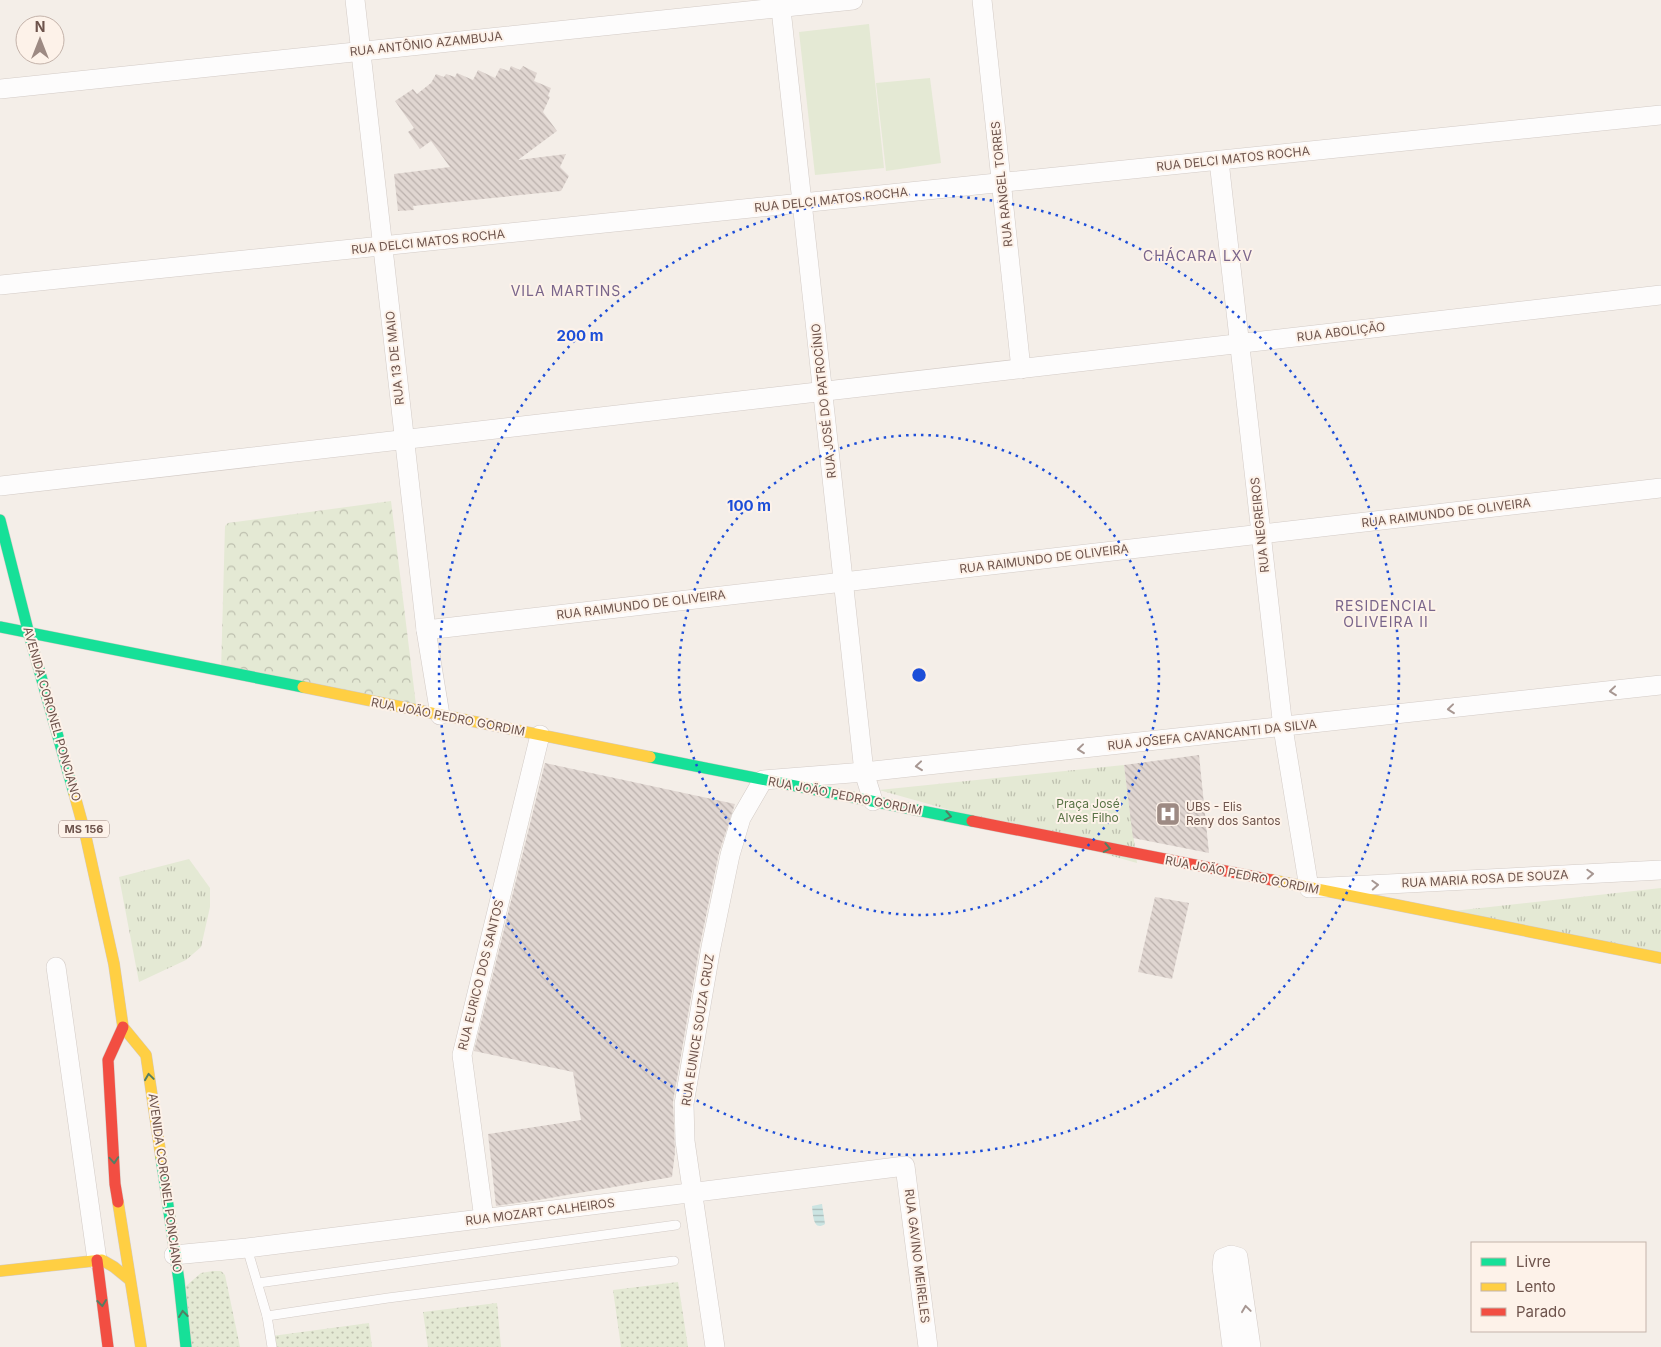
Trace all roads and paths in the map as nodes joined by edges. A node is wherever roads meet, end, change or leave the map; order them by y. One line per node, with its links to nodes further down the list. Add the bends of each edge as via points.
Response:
1 (355, 0): 5 (street, RUA 13 DE MAIO)
2 (853, 0): 4 (street, RUA ANTÔNIO AZAMBUJA)
3 (982, 0): 9 (street, RUA RANGEL TORRES)
4 (780, 4): 5 (street, RUA ANTÔNIO AZAMBUJA); 10 (street, RUA JOSÉ DO PATROCÍNIO)
5 (360, 51): 6 (street, RUA ANTÔNIO AZAMBUJA); 11 (street, RUA 13 DE MAIO)
6 (0, 89)
7 (1661, 115): 8 (street, RUA DELCI MATOS ROCHA)
8 (1219, 161): 9 (street, RUA DELCI MATOS ROCHA); 14 (street, RUA NEGREIROS)
9 (1002, 183): 10 (street, RUA DELCI MATOS ROCHA); 15 (street, RUA RANGEL TORRES)
10 (802, 203): 11 (street, RUA DELCI MATOS ROCHA); 16 (street, RUA JOSÉ DO PATROCÍNIO)
11 (383, 246): 12 (street, RUA DELCI MATOS ROCHA); 17 (street, RUA 13 DE MAIO)
12 (0, 285)
13 (1661, 295): 14 (street, RUA ABOLIÇÃO)
14 (1240, 344): 15 (street, RUA ABOLIÇÃO); 21 (street, RUA NEGREIROS)
15 (1021, 369): 16 (street, RUA ABOLIÇÃO)
16 (823, 391): 17 (street, RUA ABOLIÇÃO); 22 (street, RUA JOSÉ DO PATROCÍNIO)
17 (405, 439): 18 (street, RUA ABOLIÇÃO); 24 (street, RUA 13 DE MAIO)
18 (0, 486)
19 (1661, 488): 21 (street, RUA RAIMUNDO DE OLIVEIRA)
20 (0, 520): 25 (street, AVENIDA CORONEL PONCIANO / MS 156)
21 (1261, 534): 22 (street, RUA RAIMUNDO DE OLIVEIRA); 28 (street, RUA NEGREIROS)
22 (844, 582): 24 (street, RUA RAIMUNDO DE OLIVEIRA); 30 (street, RUA JOSÉ DO PATROCÍNIO)
23 (0, 627): 25 (street, RUA JOÃO PEDRO GORDIM)
24 (426, 630): 27 (street, RUA 13 DE MAIO)
25 (30, 634): 27 (street, RUA JOÃO PEDRO GORDIM); 37 (street, AVENIDA CORONEL PONCIANO / MS 156, via 85,832 114,964)
26 (1661, 685): 28 (street, RUA JOSEFA CAVANCANTI DA SILVA, one-way to 28)
27 (440, 715): 29 (street, RUA JOÃO PEDRO GORDIM)
28 (1283, 728): 30 (street, RUA JOSEFA CAVANCANTI DA SILVA, one-way to 30); 34 (street, RUA NEGREIROS)
29 (540, 735): 31 (street, RUA JOÃO PEDRO GORDIM); 44 (street, RUA EURICO DOS SANTOS, via 462,1055)
30 (864, 772): 31 (street, RUA JOSEFA CAVANCANTI DA SILVA); 32 (street, RUA JOSÉ DO PATROCÍNIO)
31 (763, 780): 32 (street, RUA JOÃO PEDRO GORDIM); 43 (street, RUA EUNICE SOUZA CRUZ, via 741,818 730,855 684,1104 684,1134)
32 (873, 802): 34 (street, RUA JOÃO PEDRO GORDIM, one-way to 34)
33 (1661, 870): 34 (street, RUA MARIA ROSA DE SOUZA, one-way to 33)
34 (1309, 888): 35 (street, RUA JOÃO PEDRO GORDIM)
35 (1661, 958)
36 (56, 967): 49 (street)
37 (123, 1027): 40 (street, via 108,1060); 41 (street, AVENIDA CORONEL PONCIANO / MS 156, one-way to 37, via 146,1055)
38 (142, 1116): 41 (street)
39 (124, 1117): 40 (street, via 117,1118)
40 (112, 1125): 46 (street, one-way to 46, via 115,1184)
41 (156, 1125): 48 (street, AVENIDA CORONEL PONCIANO / MS 156)
42 (905, 1166): 43 (street, RUA MOZART CALHEIROS); 60 (street, RUA GAVINO MEIRELES)
43 (692, 1192): 44 (street, RUA MOZART CALHEIROS); 59 (street, RUA EUNICE SOUZA CRUZ)
44 (484, 1219): 47 (street, RUA MOZART CALHEIROS)
45 (676, 1225): 53 (lane)
46 (124, 1238): 49 (street); 52 (street)
47 (247, 1248): 48 (street, RUA MOZART CALHEIROS); 53 (lane)
48 (174, 1255): 57 (street, AVENIDA CORONEL PONCIANO / MS 156, one-way to 48)
49 (99, 1260): 51 (street); 52 (street); 55 (street, one-way to 55)
50 (674, 1261): 54 (lane)
51 (0, 1272)
52 (130, 1280): 56 (street)
53 (258, 1283): 54 (lane)
54 (267, 1316): 58 (lane)
55 (108, 1347)
56 (141, 1347)
57 (186, 1347)
58 (272, 1347)
59 (715, 1347)
60 (928, 1347)
61 (1232, 1347): 62 (street, one-way to 61, via 1238,1257 1231,1255 1223,1258 1222,1267)
62 (1251, 1347)

